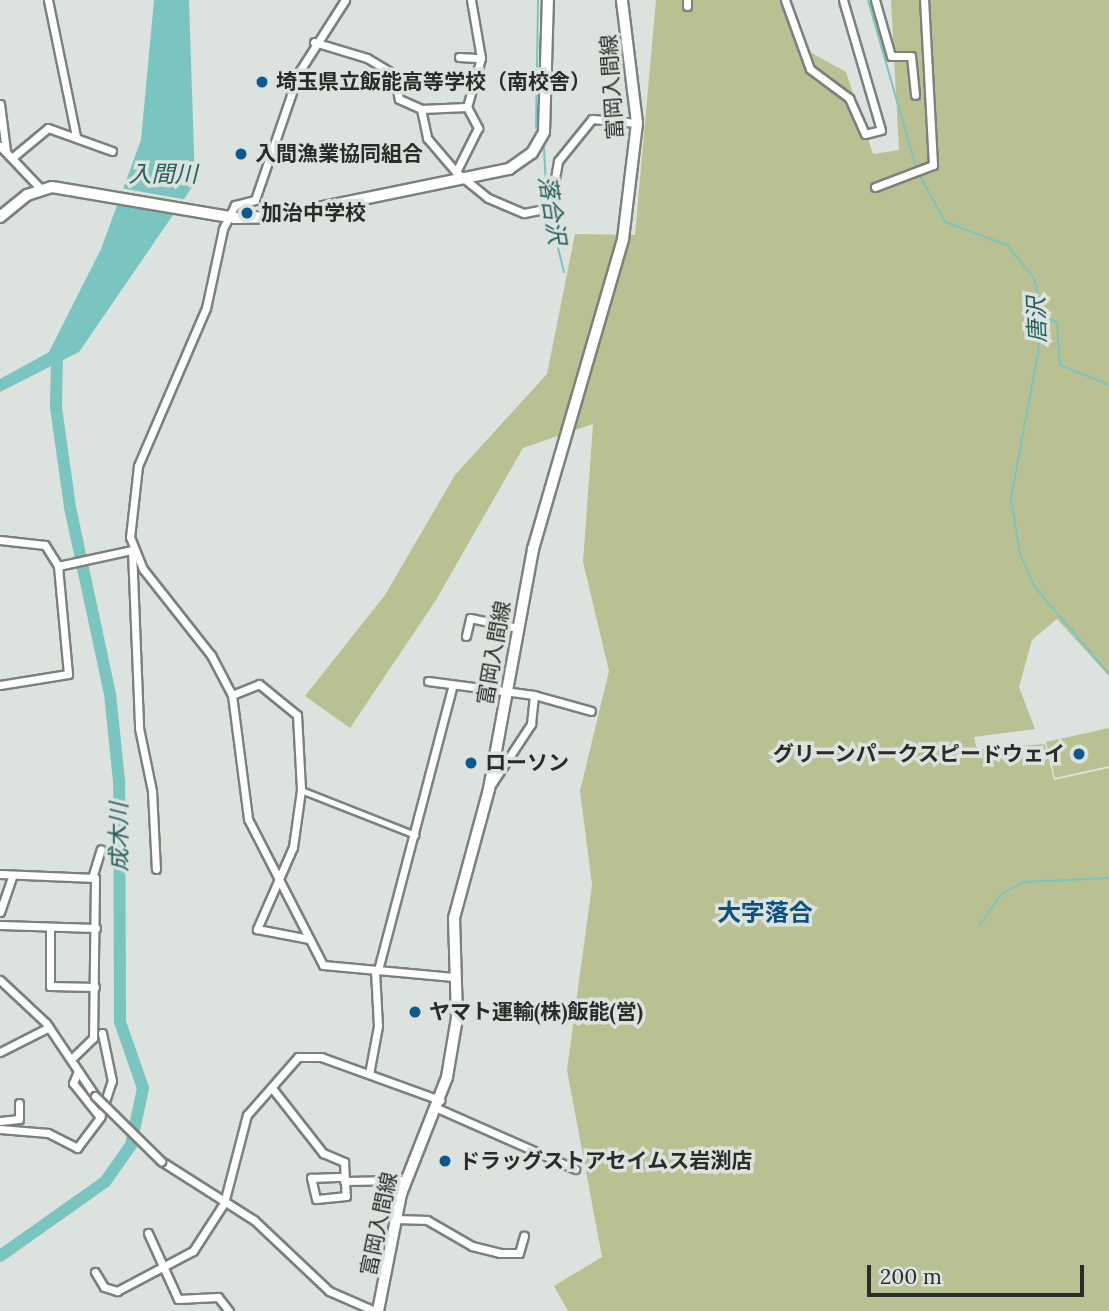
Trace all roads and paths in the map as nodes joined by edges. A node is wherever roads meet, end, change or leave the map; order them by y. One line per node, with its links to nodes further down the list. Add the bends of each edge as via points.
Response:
1 (48, 0): 18 (street)
2 (345, 0): 10 (street)
3 (471, 0): 12 (street)
4 (548, 0): 23 (main road, via 541,138 513,167)
5 (622, 0): 17 (main road, 富岡入間線)
6 (785, 0): 7 (street, via 810,69 849,98 865,134 881,130)
7 (843, 0)
8 (875, 0): 13 (street, via 891,57 911,56)
9 (924, 0): 24 (street, via 933,165 922,173)
10 (314, 42): 16 (street, via 388,70 399,99); 27 (street, via 256,200)
11 (459, 57): 12 (street)
12 (481, 58): 15 (street)
13 (915, 95)
14 (0, 104): 19 (street)
15 (467, 107): 16 (street); 22 (street, via 478,128)
16 (421, 109): 22 (street, via 427,138)
17 (637, 123): 23 (street, via 592,119 558,161 553,206 539,214 501,207); 33 (main road, 富岡入間線, via 617,265 576,390)
18 (76, 137): 20 (street); 21 (street, via 48,128 26,140)
19 (3, 148): 21 (street)
20 (112, 151)
21 (13, 157): 25 (street)
22 (456, 172): 23 (street)
23 (465, 180): 28 (main road, via 317,211)
24 (875, 187)
25 (41, 189): 28 (main road, via 102,193); 29 (main road)
26 (230, 196): 27 (street)
27 (235, 205): 28 (street)
28 (224, 216): 31 (street, via 199,325 138,466 129,520)
29 (0, 217)
30 (0, 540): 32 (street, via 45,545)
31 (132, 551): 32 (street); 39 (street, via 211,655); 46 (street, via 139,728 152,791)
32 (58, 566): 36 (street, via 68,674)
33 (518, 628): 34 (street, via 470,618); 38 (main road, 富岡入間線)
34 (466, 636)
35 (428, 681): 37 (street)
36 (0, 684)
37 (452, 688): 38 (street); 44 (street)
38 (506, 690): 40 (street); 42 (main road, 富岡入間線)
39 (232, 695): 43 (street, via 259,684 293,710); 50 (street, via 244,807)
40 (534, 695): 41 (street); 42 (street, via 531,724)
41 (591, 711)
42 (489, 789): 57 (main road, 富岡入間線, via 454,918)
43 (301, 790): 44 (street); 50 (street, via 293,847)
44 (415, 835): 56 (street)
45 (101, 849): 49 (street)
46 (156, 869)
47 (0, 874): 48 (street)
48 (13, 875): 49 (street); 51 (street)
49 (92, 878): 53 (street)
50 (278, 880): 55 (street); 55 (street, via 259,933)
51 (0, 912)
52 (0, 925): 54 (street)
53 (96, 928): 54 (street); 59 (street)
54 (50, 929): 59 (street, via 50,986)
55 (309, 939): 56 (street, via 326,968)
56 (376, 970): 57 (street); 65 (street, via 378,1026)
57 (453, 977): 68 (main road, 富岡入間線, via 456,1027)
58 (0, 980): 60 (street)
59 (95, 987): 63 (street, via 93,1038)
60 (49, 1027): 62 (street); 63 (street)
61 (102, 1033): 69 (street, via 111,1081)
62 (0, 1052)
63 (72, 1058): 64 (street)
64 (78, 1071): 69 (street, via 73,1083); 75 (street, bridge, via 94,1096 161,1161)
65 (369, 1074): 66 (street, via 307,1055 298,1057); 68 (street)
66 (272, 1088): 73 (street, via 323,1153 341,1156); 75 (street, via 247,1115)
67 (19, 1103): 70 (street, via 19,1119)
68 (439, 1104): 72 (street); 74 (main road, 富岡入間線)
69 (100, 1117): 71 (street, via 77,1148 48,1133)
70 (0, 1121)
71 (0, 1129)
72 (575, 1169)
73 (344, 1179): 73 (street, via 311,1178 316,1199 346,1196); 74 (street)
74 (405, 1180): 76 (main road, 富岡入間線)
75 (223, 1203): 79 (street, via 193,1251); 82 (street, via 254,1220 329,1291)
76 (397, 1219): 78 (street, via 427,1220 472,1246 500,1253 519,1253); 82 (main road, 富岡入間線)
77 (148, 1233): 79 (street)
78 (524, 1237)
79 (160, 1266): 80 (street, via 150,1278 117,1291 104,1287); 81 (street, via 178,1298 218,1297)
80 (95, 1272)
81 (229, 1311)
82 (377, 1311)

